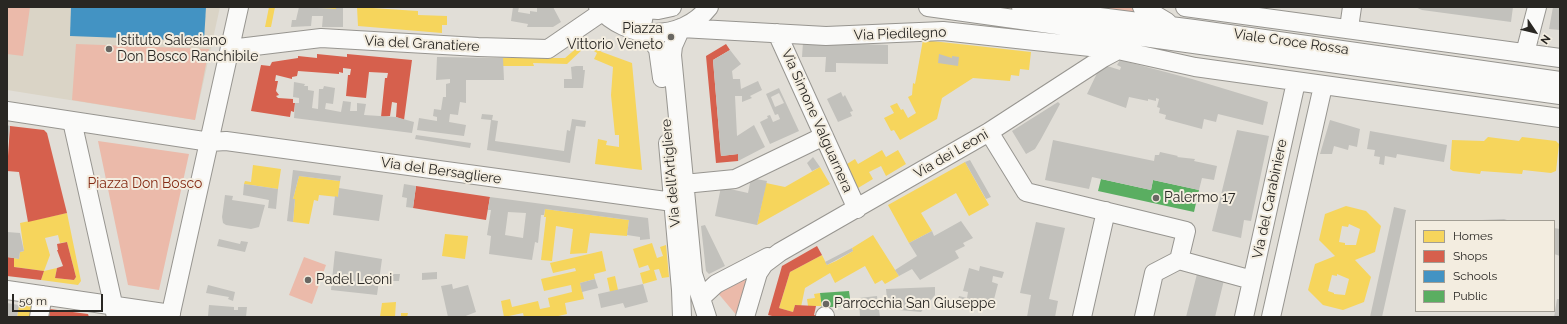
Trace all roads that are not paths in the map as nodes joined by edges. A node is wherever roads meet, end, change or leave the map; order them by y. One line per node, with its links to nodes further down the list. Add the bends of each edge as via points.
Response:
1 (239, 7): 19 (street)
2 (672, 7): 10 (street, via 645,10 643,20)
3 (709, 7): 14 (street)
4 (928, 7): 18 (street, Viale Croce Rossa)
5 (1021, 7): 11 (street, Viale Croce Rossa)
6 (1142, 7): 13 (street)
7 (1185, 7): 12 (street, Viale Croce Rossa)
8 (1352, 7): 15 (street)
9 (1537, 7): 20 (street)
10 (606, 9): 16 (street, via 623,27); 19 (street, Via del Granatiere, via 548,50 322,38)
11 (1056, 9): 13 (street, Viale Croce Rossa)
12 (1226, 10): 15 (street, Viale Croce Rossa)
13 (1175, 26): 22 (street, Viale Croce Rossa)
14 (681, 28): 16 (street, via 671,32); 17 (street, Via Piedilegno); 32 (street, Via dell'Artigliere, via 672,46 672,55)
15 (1349, 28): 20 (street, Viale Croce Rossa)
16 (646, 33): 33 (street, Via dell'Artigliere, via 654,41 660,56)
17 (778, 33): 18 (street, Via Piedilegno, via 826,36 943,31); 30 (street, Via Simone Valguarnera)
18 (1116, 42): 23 (street, Viale Croce Rossa, via 1181,64); 25 (street, Viale Croce Rossa); 29 (street, Via dei Leoni, via 1103,58)
19 (230, 49): 31 (street)
20 (1525, 53): 21 (street, Viale Croce Rossa)
21 (1560, 58)
22 (1560, 81)
23 (1296, 82): 24 (street, Viale Croce Rossa); 38 (street, Via del Carabiniere)
24 (1323, 86): 27 (street, Viale Croce Rossa); 54 (street, Via del Carabiniere)
25 (1560, 95)
26 (7, 111): 28 (street)
27 (1560, 118)
28 (72, 121): 31 (street); 43 (street)
29 (989, 132): 34 (street, Via dei Leoni); 35 (street, via 1026,192)
30 (824, 136): 32 (street, via 735,179); 34 (street, Via Simone Valguarnera)
31 (210, 142): 33 (street, Via del Bersagliere, via 226,141); 44 (street)
32 (684, 184): 42 (street, Via dell'Artigliere, via 693,274)
33 (673, 202): 40 (street, Via dell'Artigliere)
34 (857, 209): 36 (street, Via dei Leoni)
35 (1106, 211): 37 (street, via 1186,231); 51 (street)
36 (780, 252): 42 (street, via 716,284); 50 (street, via 764,264 758,273)
37 (1179, 260): 38 (street); 52 (street, via 1154,273)
38 (1252, 280): 53 (street, Via del Carabiniere)
39 (7, 290): 41 (street)
40 (681, 290): 46 (street, via 680,302); 47 (street, Via dell'Artigliere)
41 (43, 295): 43 (street); 45 (street)
42 (702, 297): 48 (street, Via dell'Artigliere); 49 (street, Via dell'Artigliere)
43 (114, 311): 44 (street)
44 (170, 316)
45 (40, 317)
46 (673, 317)
47 (682, 317)
48 (707, 317)
49 (717, 317)
50 (745, 317)
51 (1082, 317)
52 (1144, 317)
53 (1244, 317)
54 (1271, 317)

